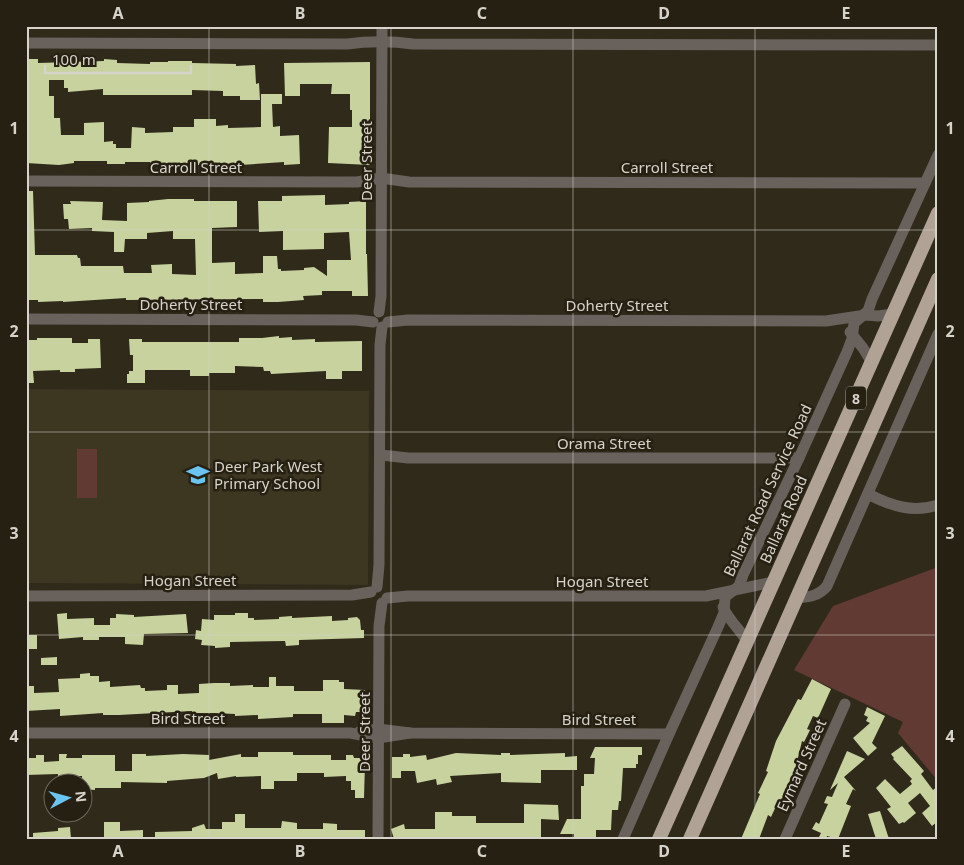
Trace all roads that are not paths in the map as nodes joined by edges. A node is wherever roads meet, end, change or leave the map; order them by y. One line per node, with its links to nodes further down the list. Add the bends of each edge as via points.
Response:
1 (382, 26): 3 (street, Deer Street)
2 (28, 44): 3 (street)
3 (382, 44): 4 (street); 7 (street, Deer Street)
4 (938, 45)
5 (938, 155): 8 (street, Ballarat Road Service Road)
6 (29, 182): 7 (street, Carroll Street)
7 (381, 182): 8 (street, Carroll Street); 14 (street, Deer Street)
8 (925, 183): 12 (street, Ballarat Road Service Road, via 868,310)
9 (938, 214): 11 (highway, Ballarat Road / 8)
10 (938, 279): 29 (highway, 8)
11 (894, 314): 12 (street, Doherty Street); 19 (highway, Ballarat Road / 8)
12 (862, 316): 15 (street, Doherty Street); 17 (street, Ballarat Road Service Road, via 854,322)
13 (26, 319): 14 (street, Doherty Street)
14 (380, 320): 15 (street, Doherty Street); 20 (street, Deer Street)
15 (826, 321): 17 (street, Doherty Street, via 843,325)
16 (938, 334): 18 (street)
17 (852, 336): 19 (street, Doherty Street); 21 (street, Ballarat Road Service Road)
18 (934, 354): 22 (street)
19 (872, 363): 24 (highway, Ballarat Road / 8)
20 (381, 458): 21 (street, Orama Street); 27 (street, Deer Street)
21 (799, 458): 25 (street, Ballarat Road Service Road)
22 (868, 494): 23 (street, via 912,510); 29 (street, via 827,586 819,593)
23 (938, 505)
24 (773, 582): 25 (street, Hogan Street); 31 (highway, Ballarat Road / 8)
25 (734, 591): 28 (street, Hogan Street); 30 (street, Ballarat Road Service Road, via 724,599)
26 (27, 595): 27 (street, Hogan Street)
27 (379, 595): 28 (street, Hogan Street); 34 (street, Deer Street)
28 (706, 596): 30 (street, via 717,600)
29 (797, 598): 39 (highway, 8)
30 (724, 610): 31 (street); 35 (street, Ballarat Road Service Road)
31 (747, 641): 38 (highway, Ballarat Road / 8)
32 (845, 704): 40 (street, Eymard Street)
33 (26, 733): 34 (street, Bird Street)
34 (378, 734): 35 (street, Bird Street); 36 (street, Deer Street)
35 (668, 734): 37 (street, Ballarat Road Service Road)
36 (378, 839)
37 (623, 839)
38 (659, 839)
39 (690, 839)
40 (785, 839)

